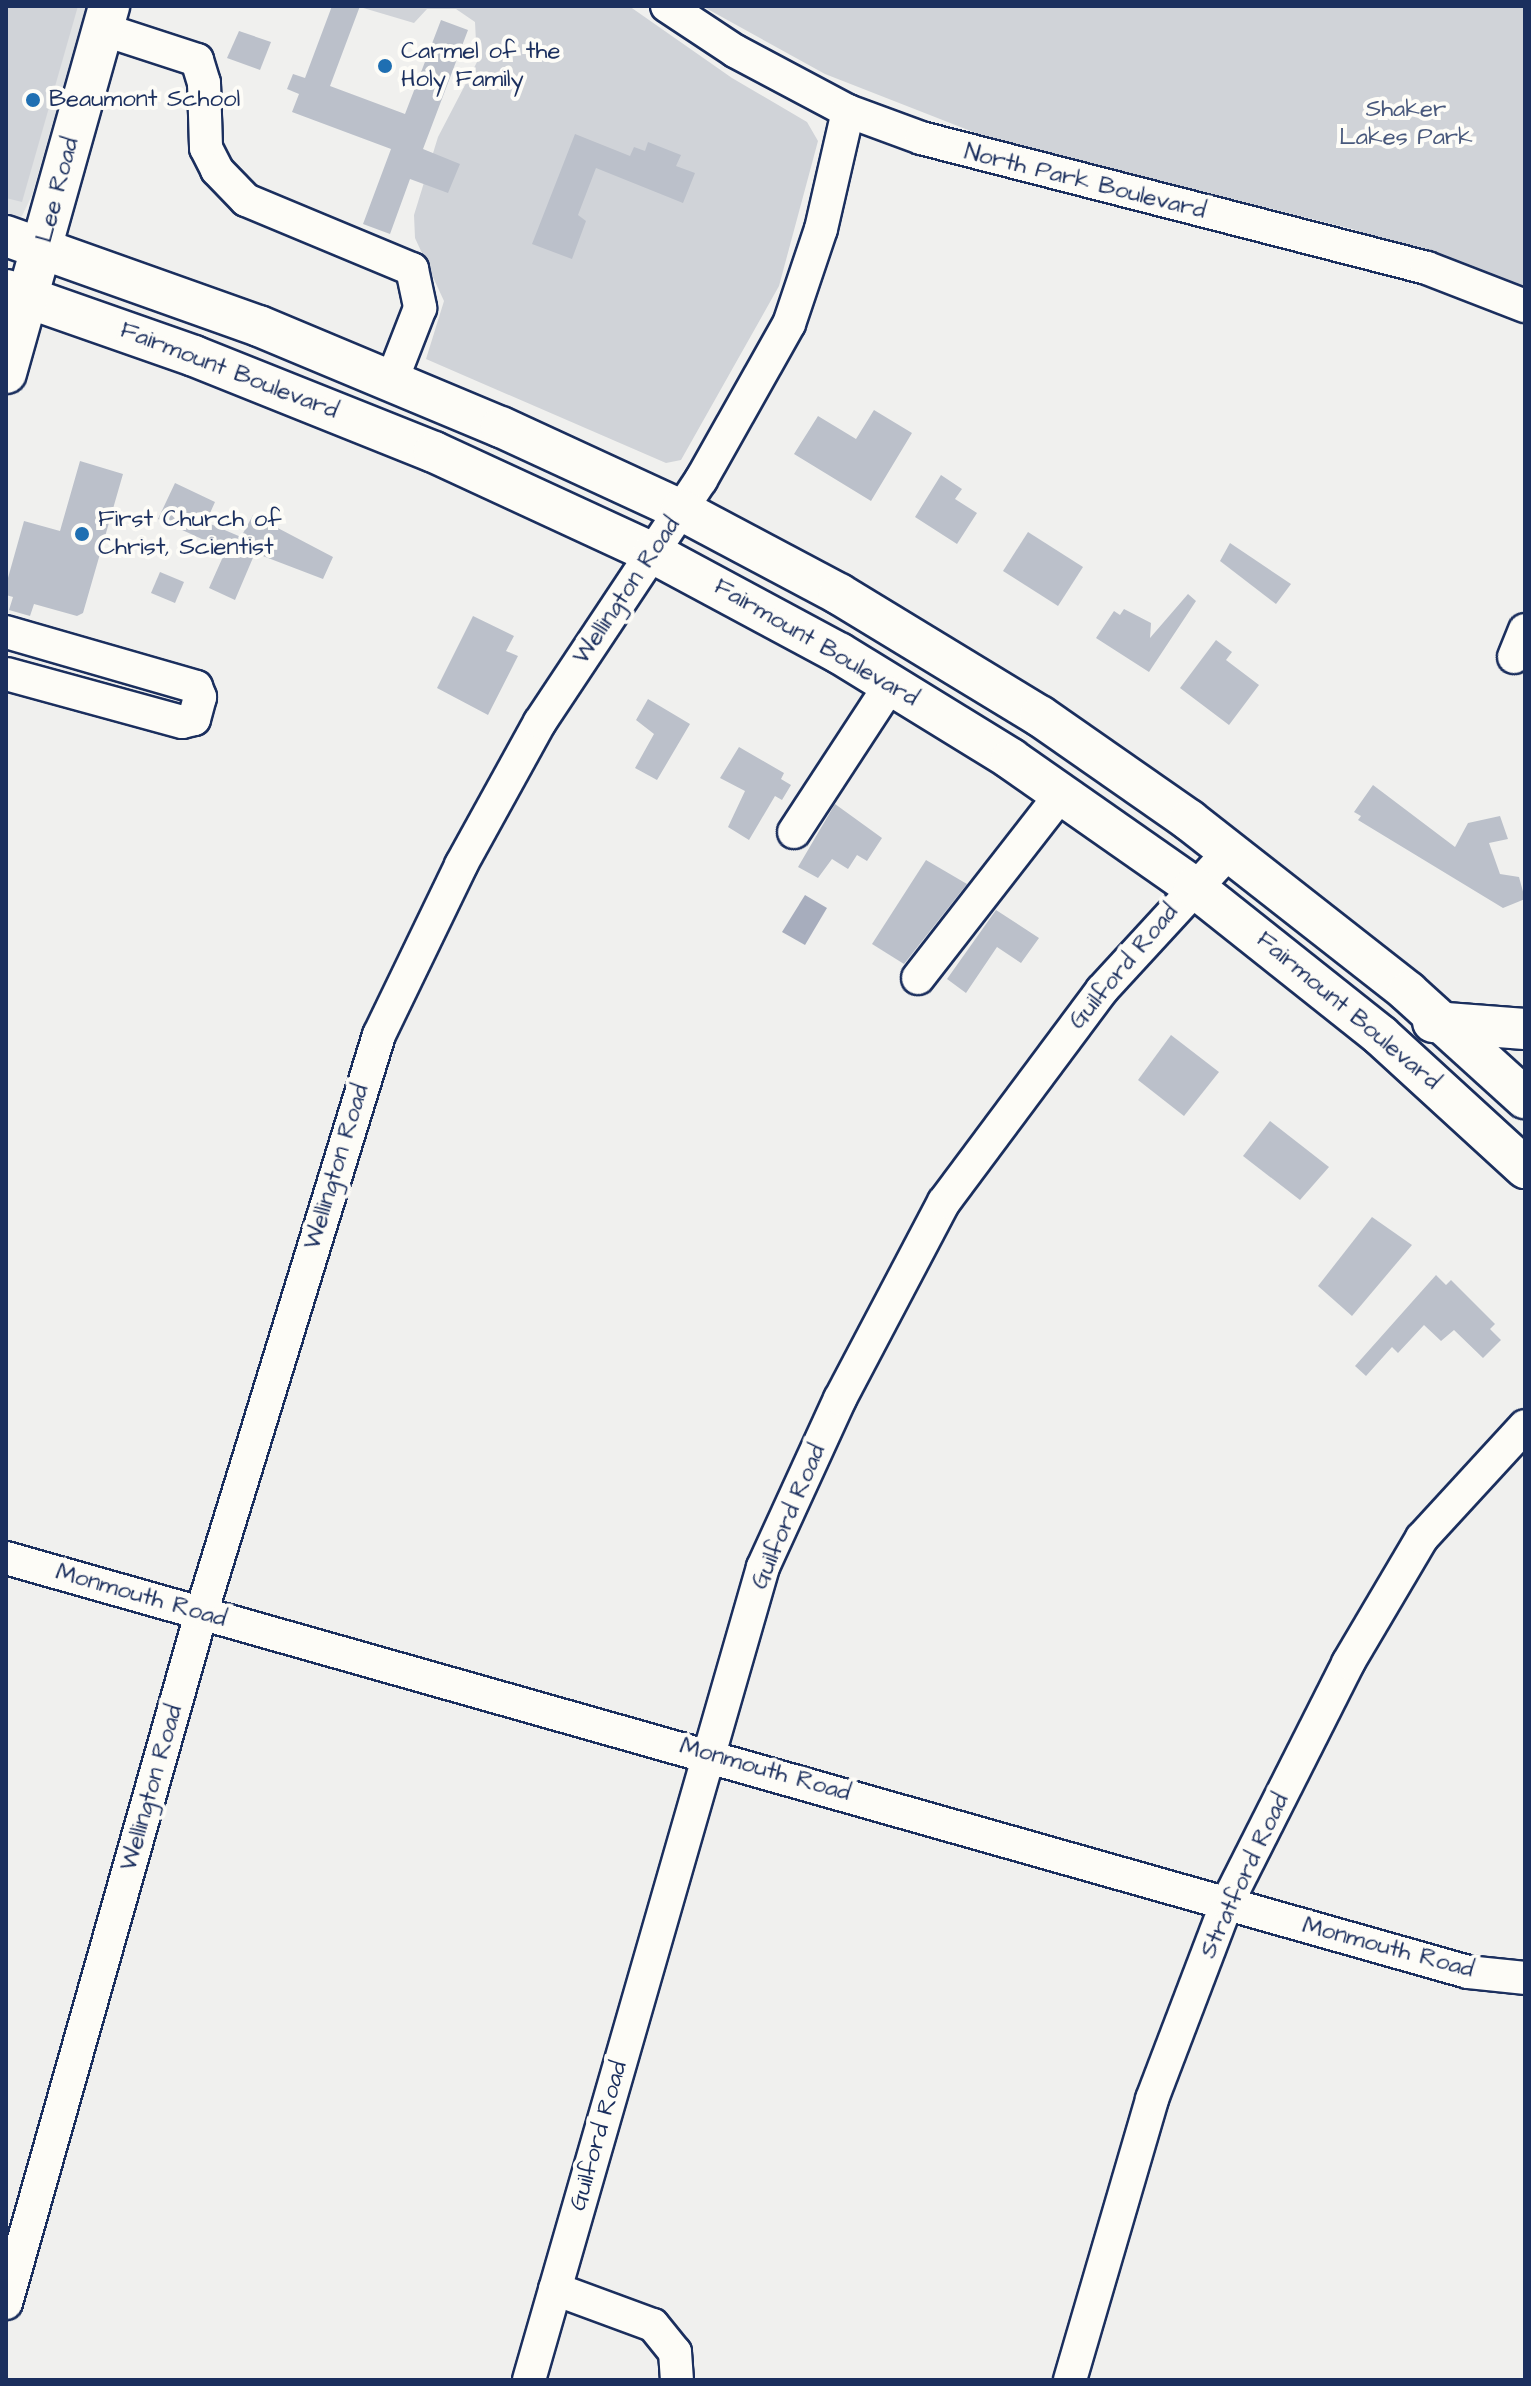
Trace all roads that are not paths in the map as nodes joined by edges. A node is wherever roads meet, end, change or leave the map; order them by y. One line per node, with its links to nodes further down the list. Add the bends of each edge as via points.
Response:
1 (667, 6): 3 (street, North Park Boulevard, via 735,51)
2 (105, 18): 4 (main road, Lee Road); 8 (street, via 197,60 204,83 206,148 217,170 246,200 412,269 420,308)
3 (848, 111): 6 (street, North Park Boulevard, via 995,161 1427,268); 9 (street, Wellington Road, via 821,229 789,324)
4 (24, 241): 5 (main road, Lee Road); 8 (main road, Fairmount Boulevard)
5 (17, 294): 7 (main road, Lee Road); 10 (main road, Fairmount Boulevard, via 319,405)
6 (1525, 306)
7 (6, 373)
8 (392, 380): 9 (main road, Fairmount Boulevard)
9 (681, 510): 10 (street, Wellington Road); 16 (main road, Fairmount Boulevard, via 839,594 986,683)
10 (653, 553): 13 (main road, Fairmount Boulevard); 26 (street, Wellington Road, via 540,722 461,865 379,1035)
11 (6, 632): 12 (street, via 196,687 200,697 194,719 182,722)
12 (6, 674)
13 (891, 684): 14 (main road, Fairmount Boulevard); 15 (street)
14 (1062, 793): 17 (main road, Fairmount Boulevard); 18 (street)
15 (794, 832)
16 (1230, 851): 17 (street, Guilford Road); 19 (main road, Fairmount Boulevard)
17 (1194, 887): 21 (main road, Fairmount Boulevard); 27 (street, Guilford Road, via 1052,1053 944,1202 902,1275 763,1567)
18 (918, 978)
19 (1441, 1022): 20 (main road); 21 (main road); 22 (main road, Fairmount Boulevard)
20 (1525, 1029)
21 (1380, 1035): 23 (main road, Fairmount Boulevard)
22 (1525, 1098)
23 (1525, 1168)
24 (1519, 1445): 28 (street, Stratford Road, via 1422,1538 1348,1663)
25 (6, 1558): 26 (street, Monmouth Road)
26 (201, 1614): 27 (street, Monmouth Road); 31 (street, Wellington Road)
27 (709, 1754): 28 (street, Monmouth Road); 30 (street, Guilford Road)
28 (1227, 1903): 29 (street, Monmouth Road, via 1468,1972); 34 (street, Stratford Road, via 1152,2099)
29 (1525, 1978)
30 (555, 2289): 32 (street, Guilford Road); 33 (street, via 653,2325 675,2352)
31 (6, 2303)
32 (529, 2380)
33 (677, 2380)
34 (1070, 2380)

